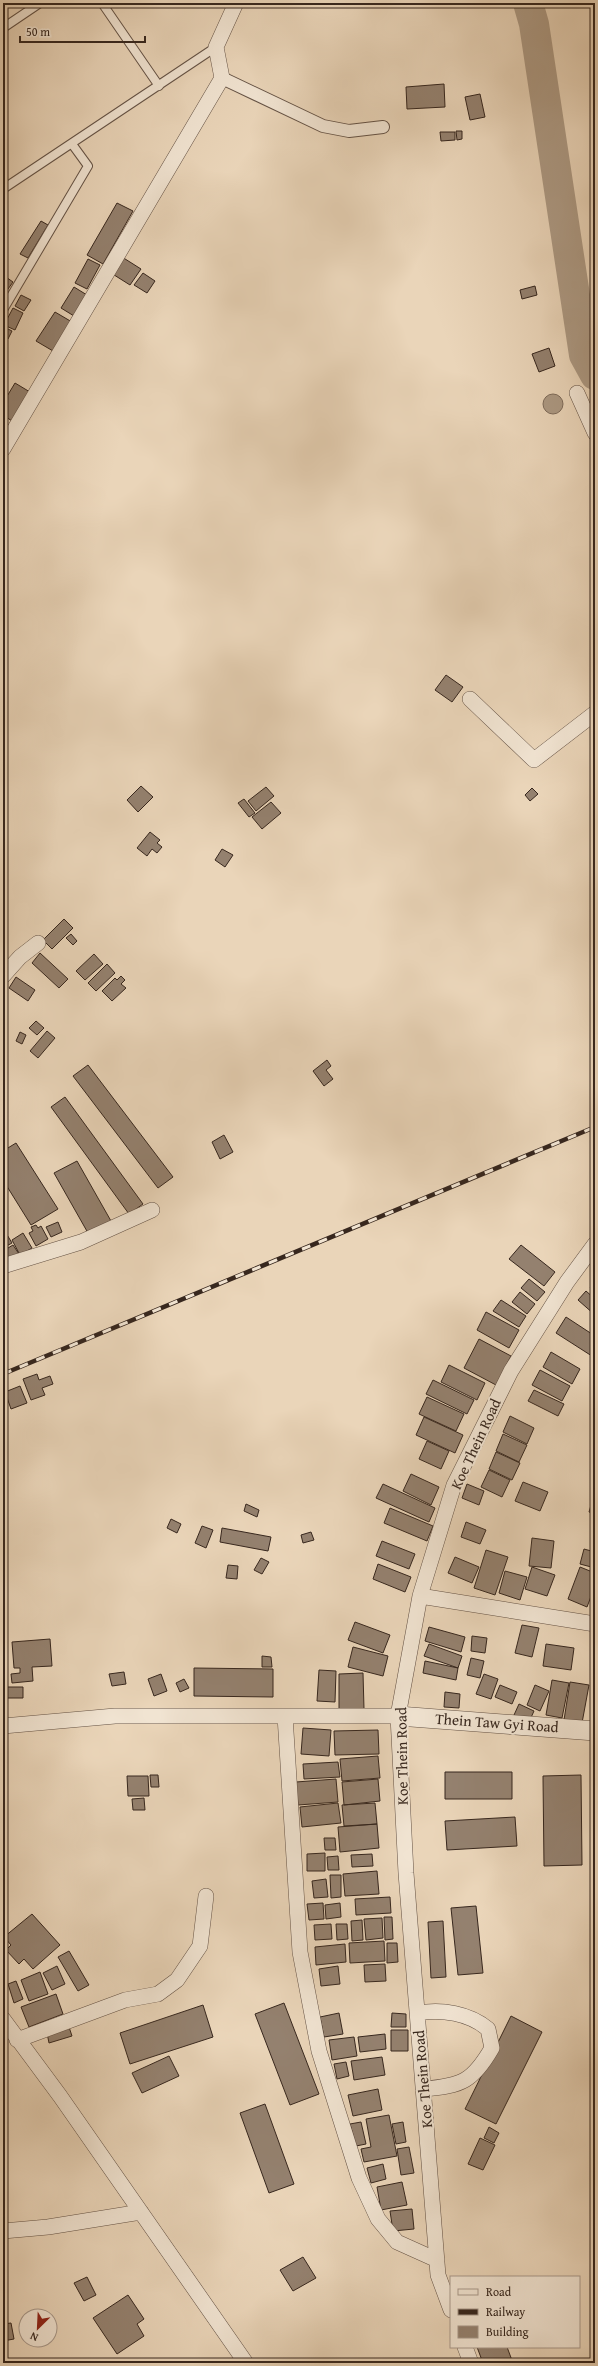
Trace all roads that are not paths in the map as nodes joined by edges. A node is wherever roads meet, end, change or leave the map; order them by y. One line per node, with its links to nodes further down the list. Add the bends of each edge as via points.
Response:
1 (40, 3): 4 (lane)
2 (102, 3): 7 (lane)
3 (236, 3): 5 (street)
4 (3, 28)
5 (216, 47): 6 (street); 7 (lane)
6 (222, 78): 8 (street, via 323,126 349,131); 14 (street)
7 (159, 86): 9 (lane)
8 (383, 127)
9 (72, 144): 10 (lane); 11 (lane, via 88,166)
10 (3, 189)
11 (4, 308)
12 (577, 393): 13 (street)
13 (595, 433)
14 (3, 449)
15 (470, 699): 16 (street, via 534,760)
16 (595, 713)
17 (38, 943): 18 (street, via 20,957)
18 (3, 976)
19 (152, 1210): 21 (street, via 81,1242)
20 (595, 1244): 22 (street, Koe Thein Road, via 567,1282 511,1371 454,1485)
21 (3, 1266)
22 (420, 1596): 23 (street); 25 (street, Koe Thein Road)
23 (595, 1624)
24 (285, 1716): 25 (street); 26 (street, via 115,1716); 35 (street, via 300,1952 319,2051 360,2178 378,2219 397,2242)
25 (398, 1716): 27 (street, Thein Taw Gyi Road); 29 (street, Koe Thein Road, via 406,1873)
26 (3, 1726)
27 (595, 1731)
28 (206, 1896): 31 (street, via 200,1946 177,1980 158,1994 125,2000)
29 (418, 2013): 32 (street, Koe Thein Road); 32 (street, via 437,2010 477,2020 488,2029 492,2048 480,2069 464,2082)
30 (3, 2019): 31 (street)
31 (17, 2040): 33 (street, via 60,2096)
32 (424, 2089): 35 (street, Koe Thein Road)
33 (141, 2212): 34 (street, via 48,2227); 38 (street)
34 (3, 2231)
35 (437, 2260): 36 (street, Koe Thein Road, via 438,2275)
36 (450, 2307)
37 (465, 2348): 39 (street)
38 (246, 2363)
39 (471, 2363)

